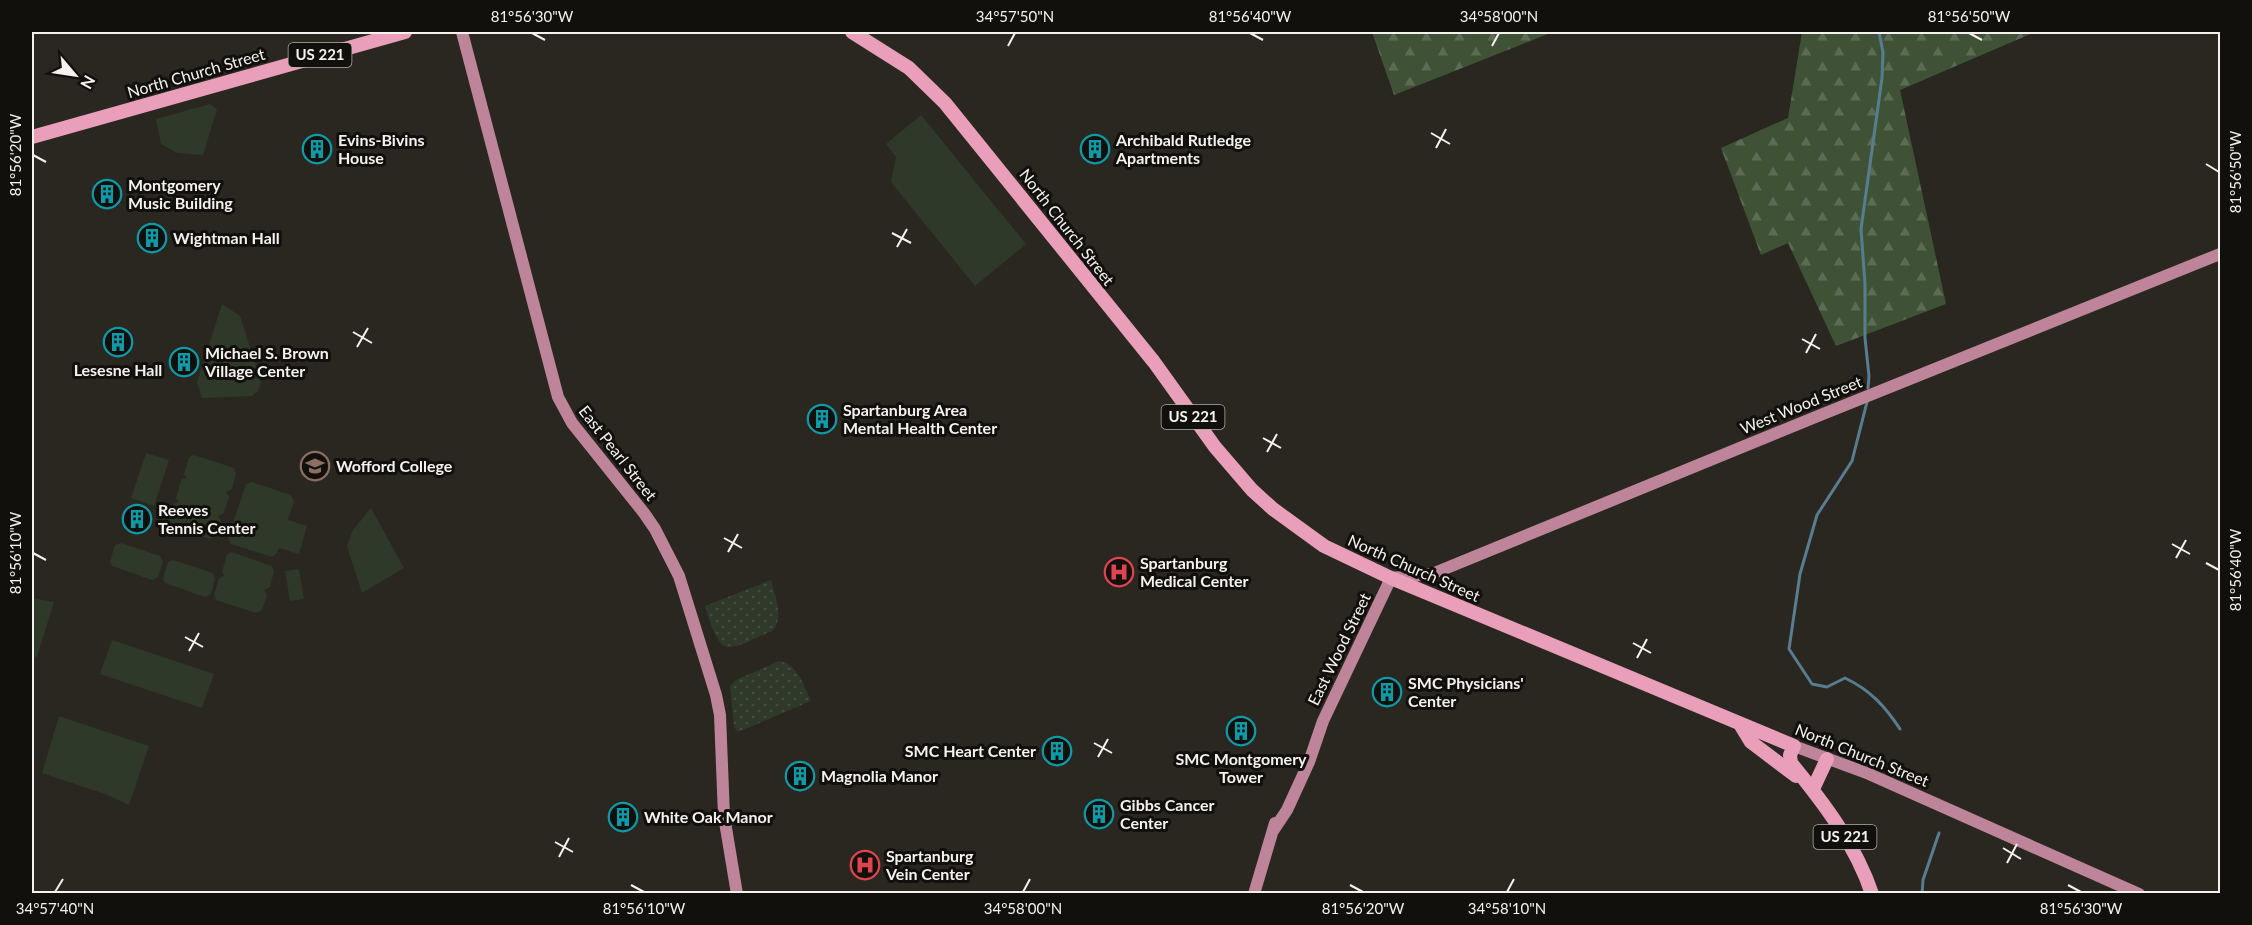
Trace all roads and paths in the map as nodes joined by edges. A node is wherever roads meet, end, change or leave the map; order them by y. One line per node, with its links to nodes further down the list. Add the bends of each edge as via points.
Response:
1 (405, 32): 4 (main road, North Church Street / US 221)
2 (462, 32): 11 (street, East Pearl Street, via 558,398 572,423 655,529 679,576 711,673 720,716 723,816)
3 (852, 32): 6 (main road, North Church Street / US 221, via 909,68 945,103 1252,490 1324,546)
4 (32, 137)
5 (2220, 254): 6 (street, West Wood Street, via 1432,574)
6 (1391, 578): 7 (main road, North Church Street / US 221); 12 (street, East Wood Street, via 1317,735 1287,810 1273,831)
7 (1740, 724): 8 (main road, North Church Street / US 221); 10 (main road, via 1751,742)
8 (1794, 746): 9 (street, North Church Street); 10 (main road, US 221, via 1791,763)
9 (1827, 759): 10 (main road); 14 (street, North Church Street)
10 (1811, 787): 13 (main road, US 221, via 1852,849)
11 (737, 894)
12 (1254, 894)
13 (1872, 894)
14 (2139, 894)

